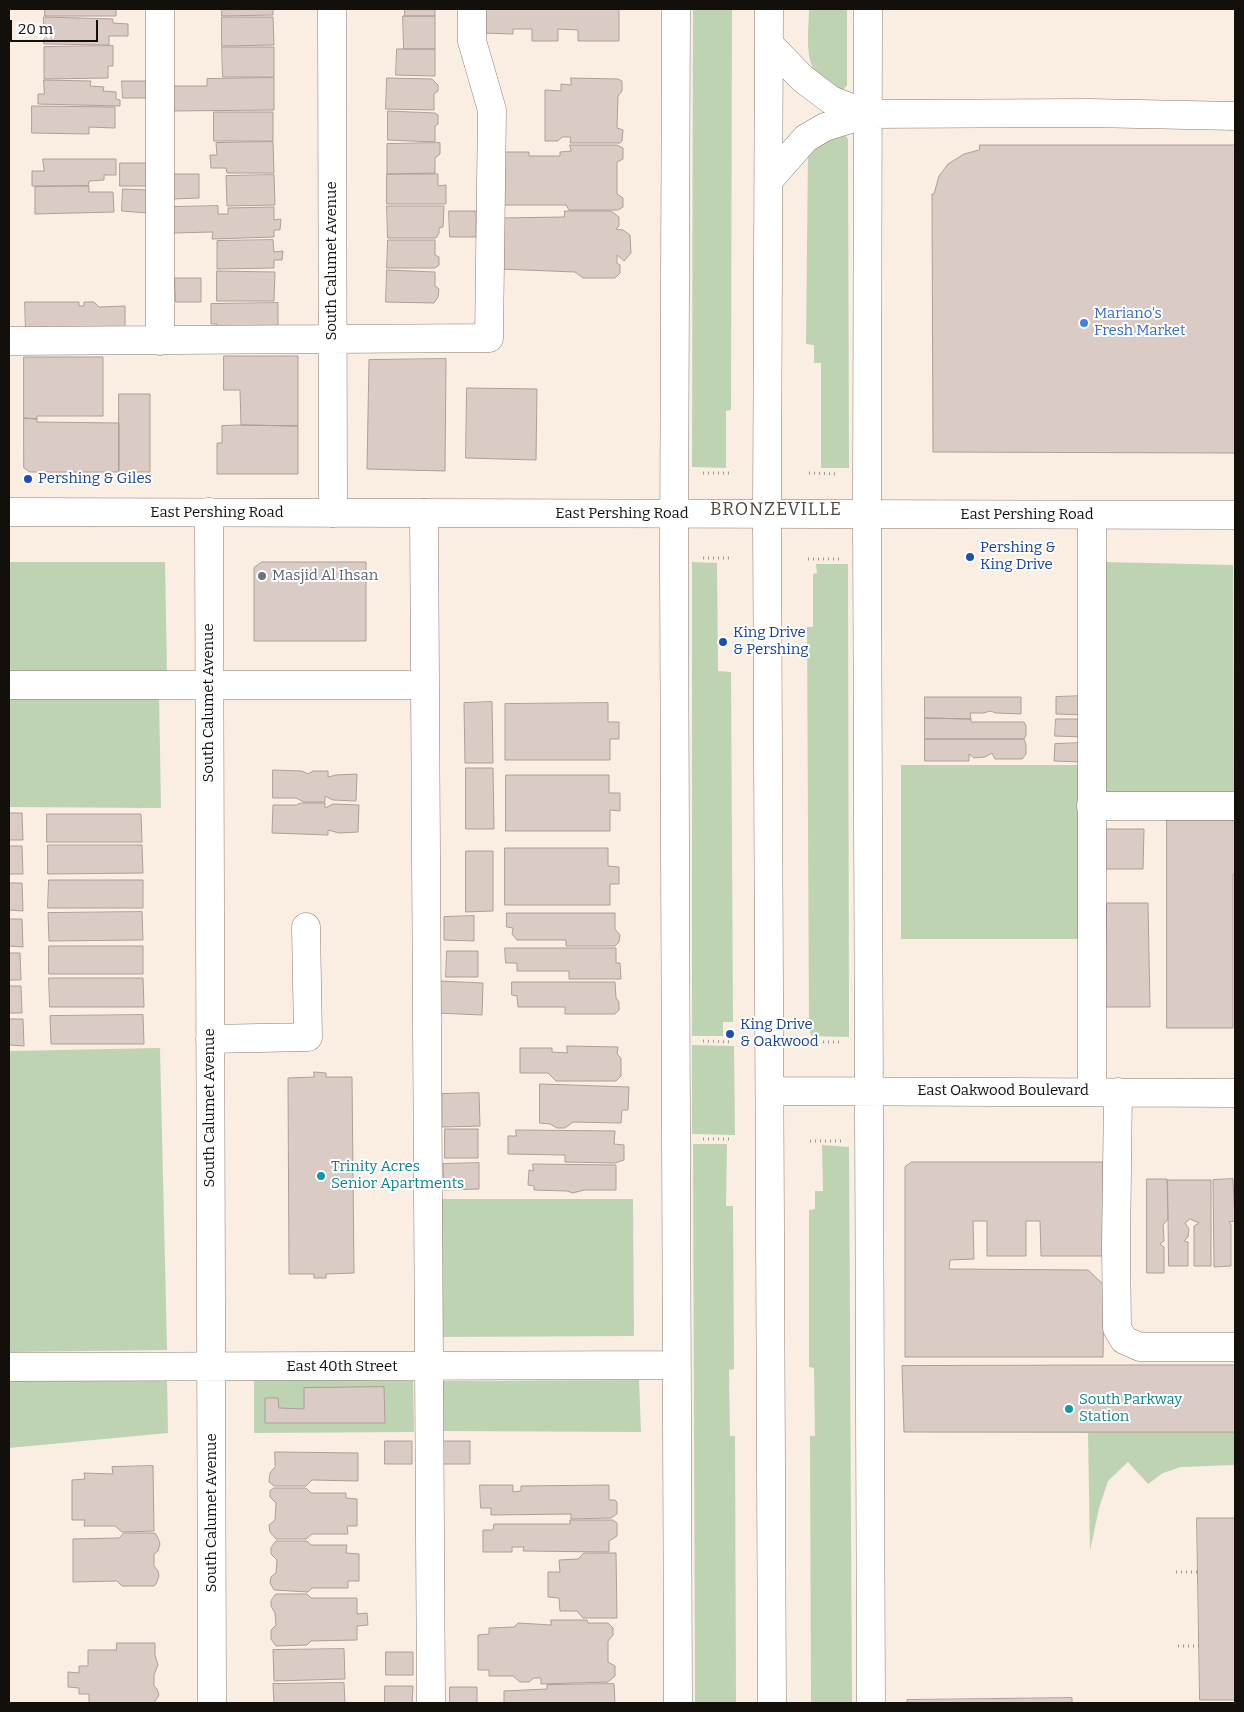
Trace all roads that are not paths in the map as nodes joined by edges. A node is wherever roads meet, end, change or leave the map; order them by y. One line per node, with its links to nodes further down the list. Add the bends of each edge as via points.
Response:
1 (160, 9): 13 (street)
2 (332, 9): 11 (street, South Calumet Avenue)
3 (472, 9): 11 (street, via 472,41 492,110 489,338)
4 (676, 9): 18 (street)
5 (769, 9): 7 (street)
6 (868, 9): 8 (street)
7 (769, 44): 8 (street, via 803,79 832,100); 10 (street)
8 (867, 114): 9 (street); 10 (street, via 825,127 806,138); 20 (street)
9 (1235, 116)
10 (769, 180): 19 (street)
11 (332, 340): 13 (street); 16 (street, South Calumet Avenue)
12 (9, 341): 13 (street)
13 (160, 341)
14 (9, 512): 15 (street, East Pershing Road)
15 (209, 512): 16 (street, East Pershing Road); 24 (street, South Calumet Avenue)
16 (333, 513): 17 (street, East Pershing Road)
17 (424, 513): 18 (street, East Pershing Road); 25 (street)
18 (674, 514): 19 (street, East Pershing Road); 35 (street)
19 (768, 514): 20 (street, East Pershing Road); 30 (street)
20 (866, 515): 21 (street, East Pershing Road); 31 (street)
21 (1092, 515): 22 (street, East Pershing Road); 26 (street)
22 (1235, 515)
23 (9, 685): 24 (street)
24 (209, 685): 25 (street); 29 (street, South Calumet Avenue)
25 (424, 685): 37 (street)
26 (1091, 806): 27 (street); 32 (street)
27 (1235, 806)
28 (306, 927): 29 (street, via 308,1037)
29 (210, 1039): 36 (street, South Calumet Avenue)
30 (770, 1091): 31 (street, East Oakwood Boulevard); 42 (street)
31 (869, 1091): 32 (street, East Oakwood Boulevard); 43 (street)
32 (1105, 1092): 33 (street, East Oakwood Boulevard); 34 (street, via 1116,1247 1117,1328 1124,1340 1140,1347)
33 (1235, 1093)
34 (1235, 1347)
35 (676, 1365): 37 (street, East 40th Street); 41 (street)
36 (211, 1366): 37 (street, East 40th Street); 38 (street, East 40th Street); 39 (street, South Calumet Avenue)
37 (429, 1366): 40 (street)
38 (9, 1367)
39 (212, 1703)
40 (431, 1703)
41 (678, 1703)
42 (772, 1703)
43 (871, 1703)

